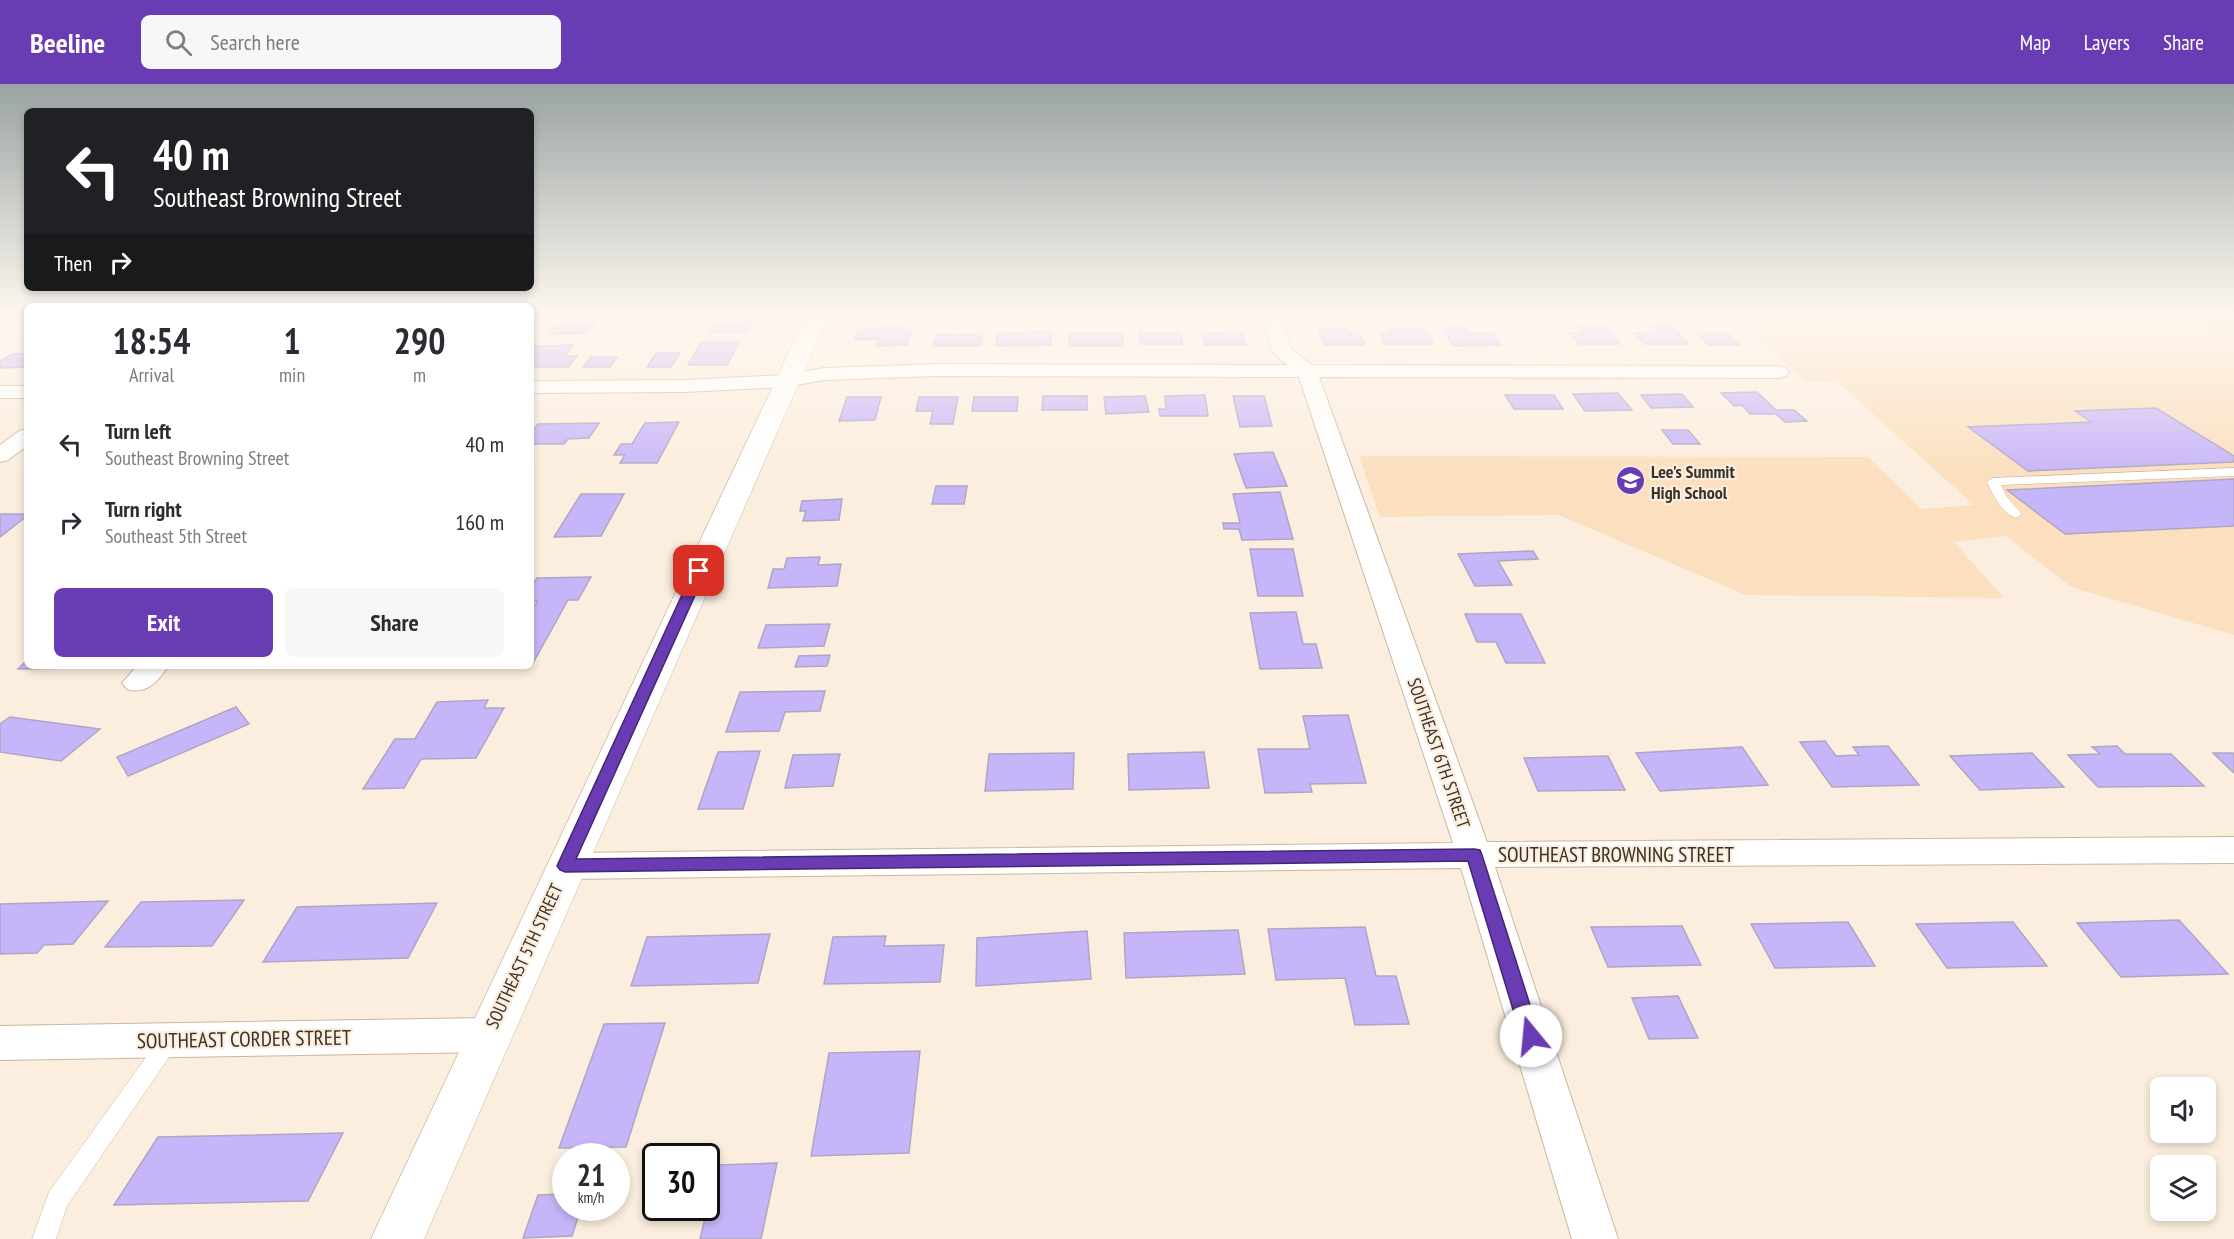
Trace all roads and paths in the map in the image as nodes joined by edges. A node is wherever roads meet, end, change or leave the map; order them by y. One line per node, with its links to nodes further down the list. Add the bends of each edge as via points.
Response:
1 (792, 368): 5 (street, SOUTHEAST 5TH STREET)
2 (1302, 368): 3 (street)
3 (1306, 371): 4 (street); 5 (street, via 937,370 824,374); 14 (street, SOUTHEAST 6TH STREET)
4 (1779, 372)
5 (786, 381): 6 (street); 15 (street, SOUTHEAST 5TH STREET)
6 (534, 387)
7 (0, 392): 8 (street)
8 (24, 392)
9 (24, 438): 10 (street)
10 (0, 455)
11 (2234, 472): 12 (lane, via 1993,482)
12 (2016, 514)
13 (2234, 850): 14 (street, SOUTHEAST BROWNING STREET)
14 (1474, 855): 15 (street, SOUTHEAST BROWNING STREET); 21 (street, SOUTHEAST 6TH STREET)
15 (565, 866): 16 (street, SOUTHEAST 5TH STREET)
16 (488, 1035): 17 (street, SOUTHEAST CORDER STREET); 20 (street, SOUTHEAST 5TH STREET)
17 (170, 1041): 18 (street, SOUTHEAST CORDER STREET); 19 (lane, via 57,1200)
18 (0, 1043)
19 (44, 1239)
20 (397, 1239)
21 (1595, 1239)

